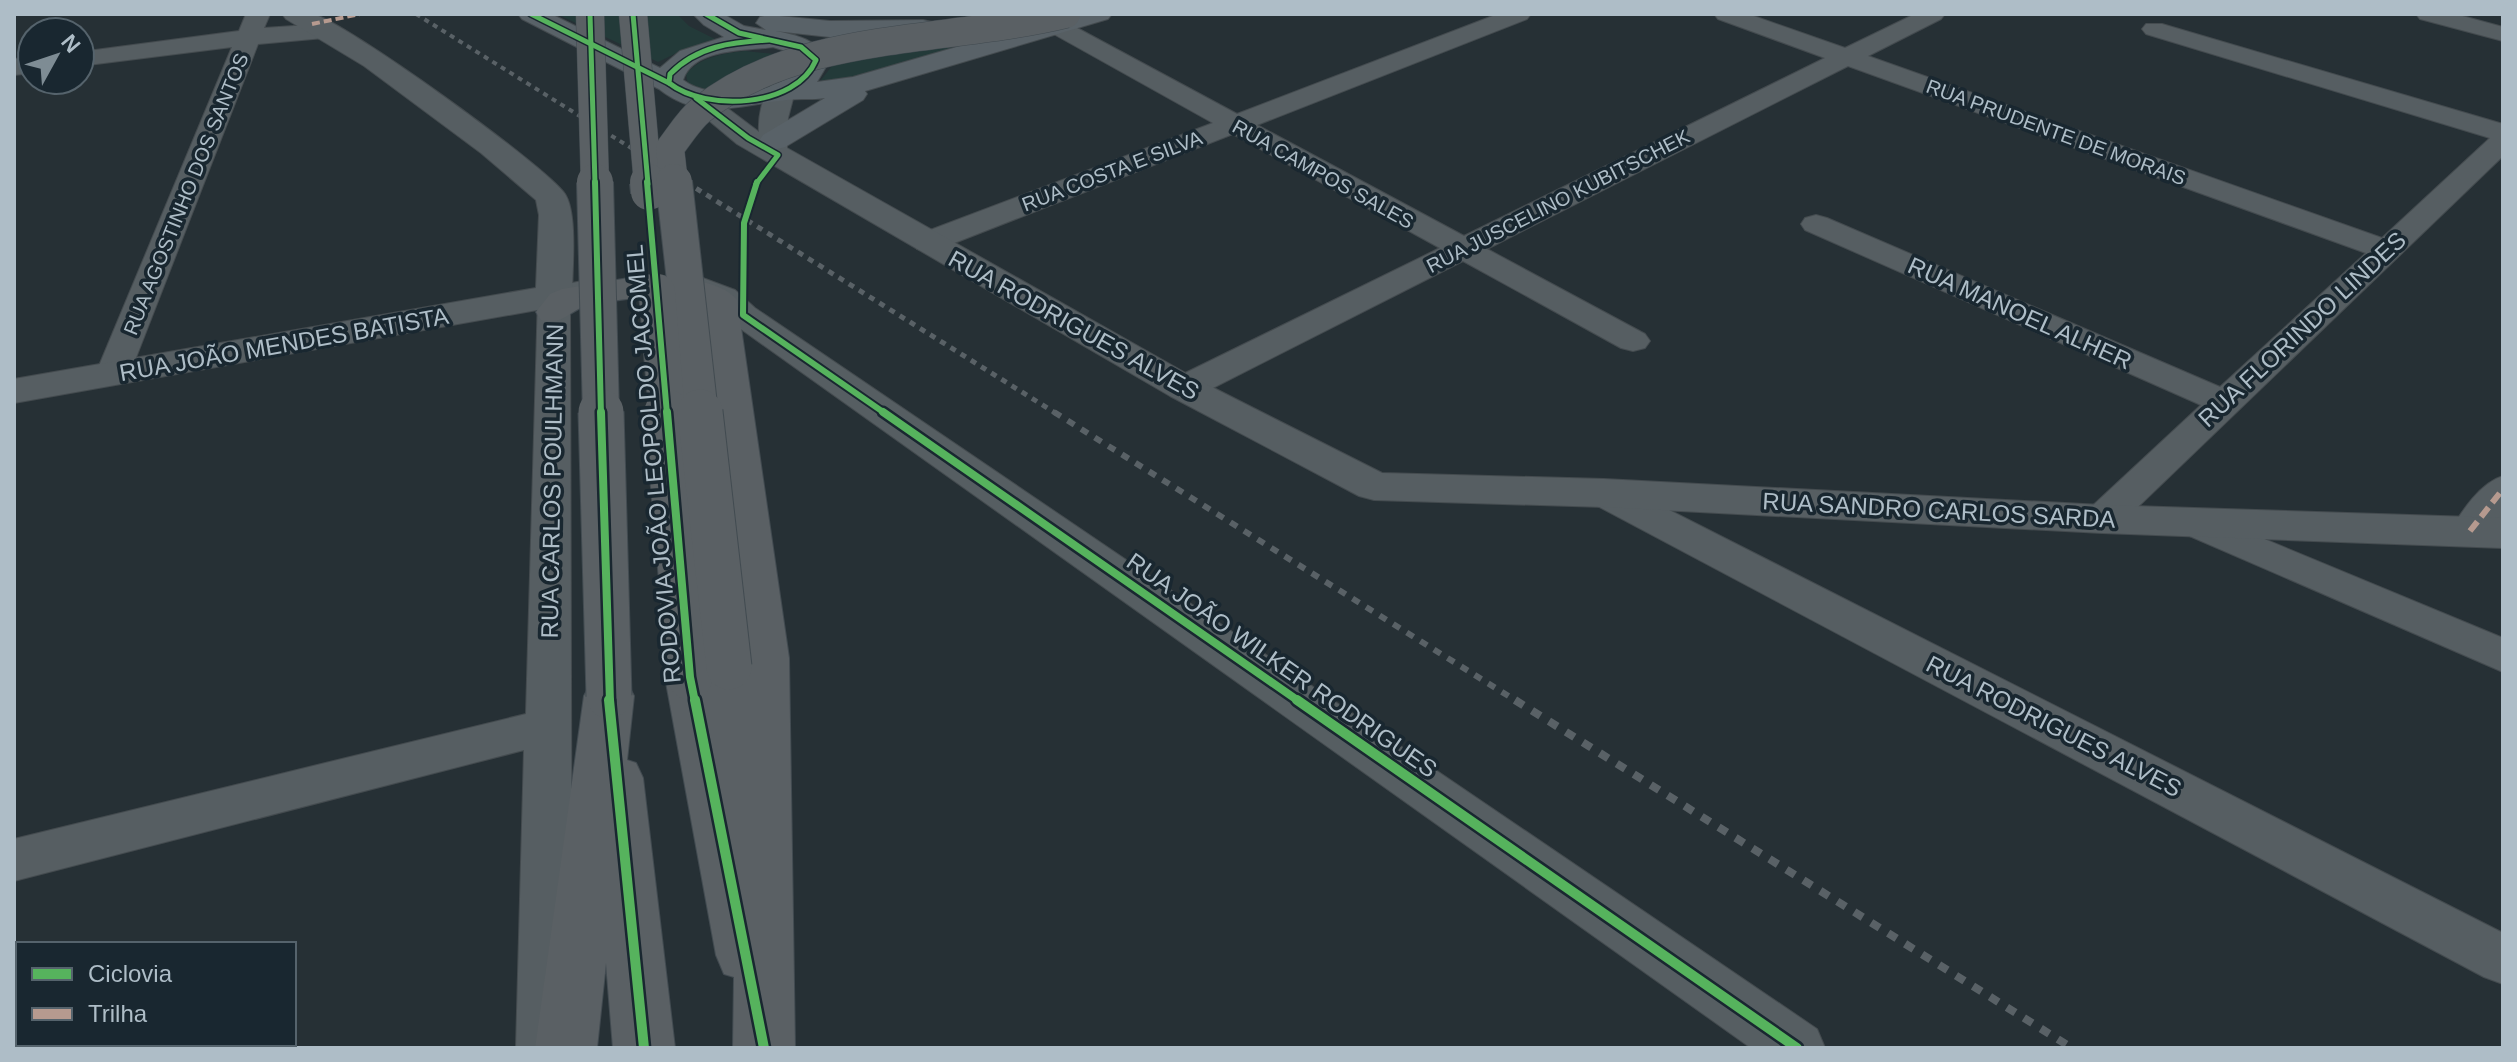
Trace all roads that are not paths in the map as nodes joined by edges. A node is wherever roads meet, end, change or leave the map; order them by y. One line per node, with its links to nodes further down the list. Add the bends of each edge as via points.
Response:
1 (295, 14): 17 (street, RUA CARLOS POULHMANN)
2 (531, 14): 23 (main road)
3 (590, 14): 48 (highway, RODOVIA JOÃO LEOPOLDO JACOMEL, bridge)
4 (633, 14): 47 (highway, RODOVIA JOÃO LEOPOLDO JACOMEL, bridge)
5 (706, 14): 19 (main road, via 737,33)
6 (721, 14): 15 (main road, via 830,29)
7 (1017, 14): 15 (main road)
8 (1099, 14): 13 (main road)
9 (1519, 14): 26 (street, RUA COSTA E SILVA)
10 (1726, 14): 21 (street, RUA PRUDENTE DE MORAIS)
11 (1933, 14): 21 (street, RUA JUSCELINO KUBITSCHEK)
12 (2428, 14): 18 (street)
13 (1062, 20): 22 (main road); 26 (street, RUA CAMPOS SALES); 47 (highway, bridge, via 860,47 782,66 719,96 670,148)
14 (254, 26): 17 (street); 20 (street); 36 (street, RUA AGOSTINHO DOS SANTOS)
15 (923, 28): 19 (main road)
16 (2154, 29): 27 (street)
17 (324, 31): 34 (street, RUA CARLOS POULHMANN, via 445,111 551,197)
18 (2503, 34)
19 (776, 41): 23 (main road, via 725,45 689,58 670,74); 24 (main road, via 807,49 816,60 812,73)
20 (96, 56)
21 (1845, 57): 32 (street, RUA JUSCELINO KUBITSCHEK); 33 (street, RUA PRUDENTE DE MORAIS)
22 (892, 76): 24 (main road, via 835,89); 29 (main road, via 827,107)
23 (669, 83): 25 (main road)
24 (781, 91): 25 (main road, via 747,99); 29 (street, via 773,118)
25 (696, 98): 29 (street, RUA RODRIGUES ALVES, via 740,133)
26 (1233, 124): 31 (street, RUA COSTA E SILVA); 32 (street, RUA CAMPOS SALES)
27 (2503, 133)
28 (2503, 141): 33 (street, RUA FLORINDO LINDES)
29 (776, 150): 31 (street, RUA RODRIGUES ALVES)
30 (1816, 224): 39 (street, RUA MANOEL ALHER)
31 (928, 242): 37 (street, RUA RODRIGUES ALVES)
32 (1462, 250): 35 (street, RUA CAMPOS SALES); 37 (street, RUA JUSCELINO KUBITSCHEK)
33 (2386, 250): 39 (street, RUA FLORINDO LINDES)
34 (554, 304): 36 (street, RUA JOÃO MENDES BATISTA); 49 (street, RUA CARLOS POULHMANN); 55 (highway, via 652,283 719,300 765,658); 56 (street, RUA JOÃO WILKER RODRIGUES, via 648,280 677,281 723,297)
35 (1633, 341)
36 (113, 373): 38 (street, RUA JOÃO MENDES BATISTA)
37 (1184, 388): 40 (street, RUA RODRIGUES ALVES)
38 (14, 391)
39 (2224, 402): 43 (street, RUA FLORINDO LINDES)
40 (1374, 486): 42 (street, RUA SANDRO CARLOS SARDA)
41 (2503, 489): 45 (street)
42 (1604, 493): 43 (street, RUA SANDRO CARLOS SARDA); 51 (street, RUA RODRIGUES ALVES)
43 (2102, 519): 44 (street, RUA SANDRO CARLOS SARDA)
44 (2192, 522): 45 (street, RUA SANDRO CARLOS SARDA); 46 (street)
45 (2487, 532)
46 (2503, 656)
47 (710, 672): 55 (highway, RODOVIA JOÃO LEOPOLDO JACOMEL)
48 (609, 696): 53 (highway); 54 (highway, RODOVIA JOÃO LEOPOLDO JACOMEL)
49 (548, 726): 50 (street); 52 (street, RUA CARLOS POULHMANN)
50 (14, 860)
51 (2503, 960)
52 (544, 1048)
53 (566, 1048)
54 (644, 1048)
55 (764, 1048)
56 (1797, 1048)

